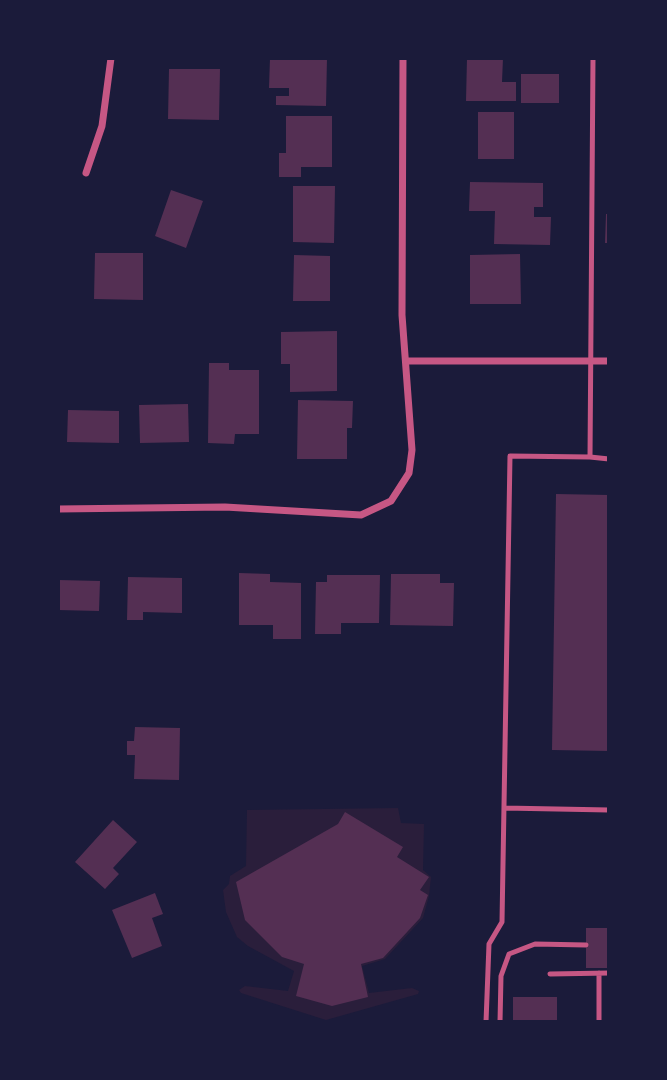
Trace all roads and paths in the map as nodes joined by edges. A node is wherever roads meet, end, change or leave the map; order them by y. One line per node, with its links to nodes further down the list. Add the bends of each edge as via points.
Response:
1 (111, 58): 4 (street, via 102,126)
2 (403, 58): 5 (street, via 402,315)
3 (593, 58): 6 (lane)
4 (86, 173)
5 (406, 361): 6 (street); 10 (street, via 412,450 409,473 391,501 361,515 225,507)
6 (591, 361): 7 (street); 8 (lane)
7 (609, 361)
8 (590, 457): 9 (lane); 11 (lane, via 510,456)
9 (609, 458)
10 (58, 509)
11 (504, 808): 12 (lane); 17 (lane, via 502,922 489,944)
12 (609, 810)
13 (586, 945): 18 (lane, via 535,944 509,954 501,976)
14 (599, 973): 15 (lane); 16 (lane); 19 (lane)
15 (609, 973)
16 (550, 974)
17 (486, 1022)
18 (500, 1022)
19 (599, 1022)

